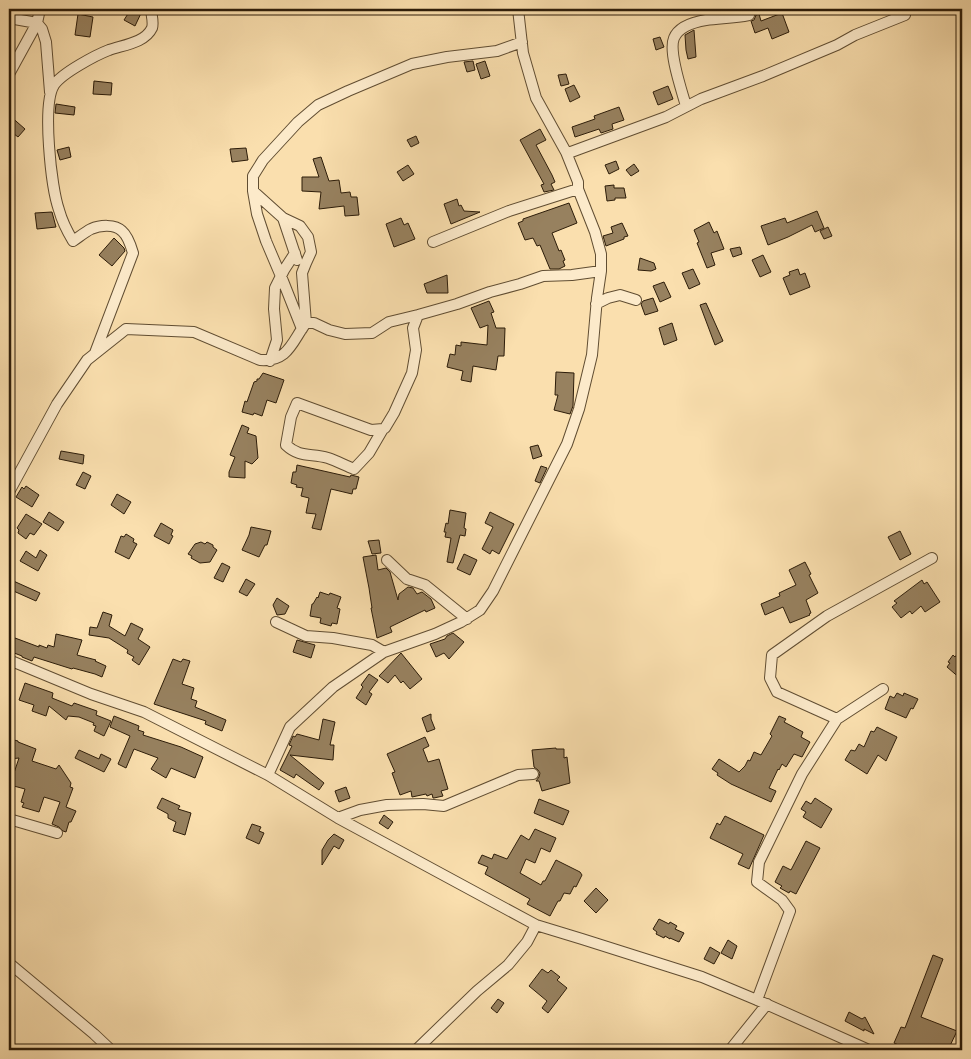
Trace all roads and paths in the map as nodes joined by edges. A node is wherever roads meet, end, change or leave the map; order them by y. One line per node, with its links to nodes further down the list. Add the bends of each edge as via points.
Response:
1 (40, 9): 7 (street)
2 (151, 9): 10 (street, via 153,26 147,35 73,70 55,84)
3 (518, 9): 8 (street)
4 (748, 15): 11 (street, via 705,20 678,31 673,40 672,56)
5 (905, 15): 11 (street)
6 (9, 18): 7 (street)
7 (37, 23): 9 (street); 10 (street, via 46,42)
8 (522, 42): 12 (street, via 536,98); 14 (street, via 496,51 412,64 318,105 263,160 253,176)
9 (9, 74)
10 (50, 93): 24 (street, via 50,162 58,209 65,227 73,241 91,229 112,226 122,231 133,253)
11 (686, 106): 12 (street, via 615,137)
12 (566, 152): 13 (street)
13 (578, 190): 16 (street, via 509,211); 18 (street, via 595,232 601,254)
14 (253, 191): 15 (street); 20 (street, via 257,214)
15 (283, 218): 17 (street); 19 (street, via 300,226 308,237 311,252)
16 (433, 242)
17 (295, 253): 19 (street); 20 (street)
18 (601, 271): 22 (street); 23 (street, via 542,276)
19 (302, 273): 25 (street)
20 (281, 276): 25 (street); 28 (street, via 275,288 277,340)
21 (636, 300): 22 (street, via 620,295)
22 (596, 304): 33 (street, via 592,355 568,444 493,591 480,610)
23 (418, 316): 25 (street, via 389,322 372,333 346,334 314,323); 29 (street, via 413,328 416,350 412,373)
24 (107, 320): 26 (street); 27 (street)
25 (304, 326): 28 (street, via 290,348)
26 (126, 329): 27 (street); 28 (street, via 194,332 260,360)
27 (94, 354): 30 (street, via 57,404)
28 (270, 361)
29 (383, 429): 29 (street, via 371,430 297,403 286,445 293,452 327,458 354,469 369,453)
30 (9, 492)
31 (932, 558): 38 (street, via 826,616 772,655 770,678 778,692)
32 (387, 560): 33 (street, via 407,579 425,585)
33 (466, 619): 35 (street)
34 (276, 622): 35 (street, via 306,636 372,645)
35 (384, 652): 40 (street, via 333,687 290,727)
36 (9, 660): 40 (street, via 144,712)
37 (883, 689): 38 (street)
38 (837, 719): 46 (street, via 802,774 759,862 757,882 782,900 790,911)
39 (533, 774): 41 (street, via 518,775 444,806 387,806 360,810)
40 (268, 775): 41 (street)
41 (338, 818): 44 (street)
42 (9, 819): 43 (street)
43 (57, 833)
44 (536, 926): 46 (street, via 702,977); 49 (street, via 528,942 508,965)
45 (9, 963): 48 (street)
46 (762, 1002): 50 (street); 51 (street)
47 (962, 1041): 52 (path)
48 (111, 1050)
49 (416, 1050)
50 (730, 1050)
51 (869, 1050)
52 (958, 1050)

